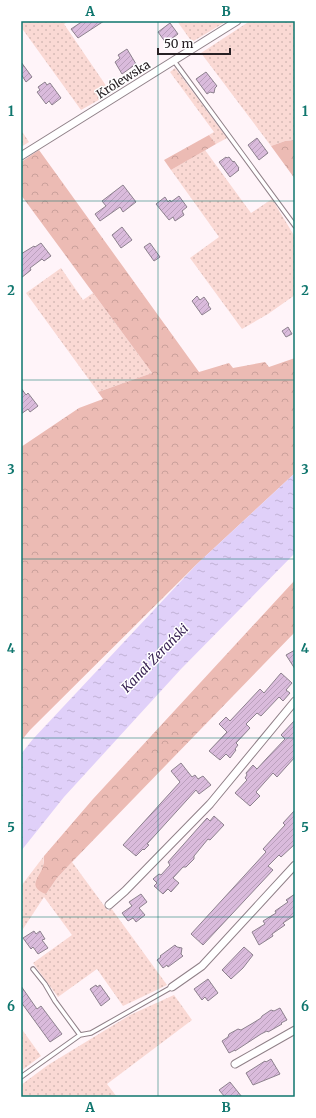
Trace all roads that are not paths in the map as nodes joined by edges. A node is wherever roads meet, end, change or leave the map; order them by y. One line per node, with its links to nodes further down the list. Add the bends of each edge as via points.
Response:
1 (237, 21): 2 (street, Królewska)
2 (174, 61): 3 (street, Królewska); 4 (lane)
3 (21, 156)
4 (295, 226)
5 (295, 701): 7 (street, via 210,804)
6 (295, 865): 9 (street, via 202,966)
7 (109, 905)
8 (33, 969): 11 (lane)
9 (172, 987): 11 (lane, via 91,1032)
10 (295, 1030): 12 (street)
11 (80, 1035): 13 (lane)
12 (234, 1064)
13 (21, 1077)

